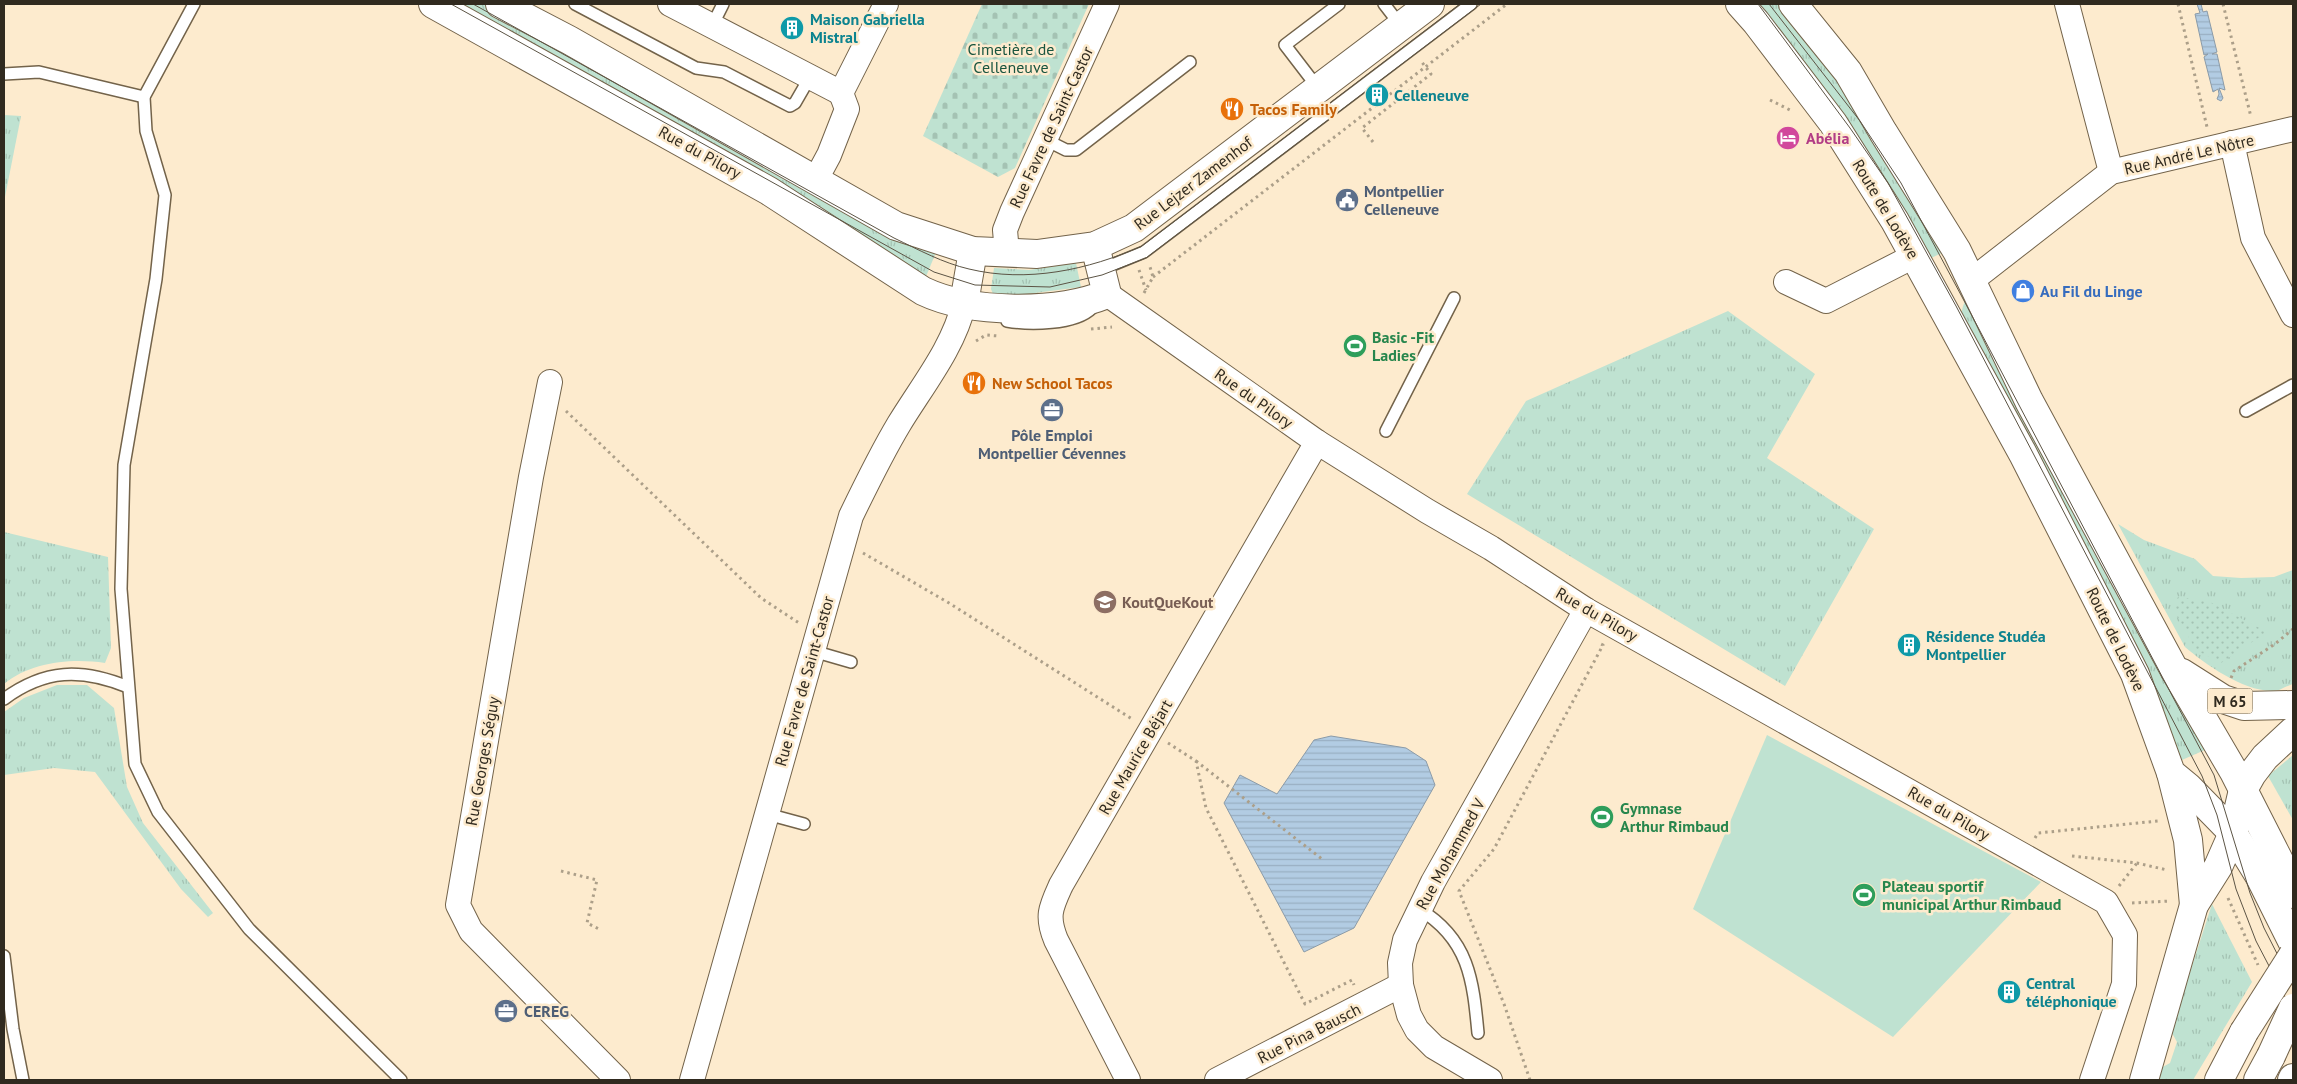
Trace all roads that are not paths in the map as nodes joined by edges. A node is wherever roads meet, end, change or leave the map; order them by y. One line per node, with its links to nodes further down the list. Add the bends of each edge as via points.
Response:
1 (194, 4): 23 (lane)
2 (433, 4): 36 (main road, Rue du Pilory, via 769,191 923,291)
3 (500, 4): 28 (main road, Rue du Pilory, via 569,40)
4 (575, 4): 20 (lane, via 696,68 724,72 790,106 796,103)
5 (670, 4): 16 (street)
6 (723, 4): 16 (lane)
7 (886, 4): 22 (street)
8 (1108, 4): 25 (street, Rue Favre de Saint-Castor)
9 (1339, 4): 21 (lane, via 1285,45)
10 (1384, 4): 17 (lane)
11 (1430, 4): 17 (main road, Rue Lejzer Zamenhof)
12 (1471, 4): 17 (lane)
13 (1740, 4): 31 (main road, Route de Lodève, via 1833,123)
14 (1793, 4): 33 (main road, via 1848,72 1957,251)
15 (2067, 4): 27 (street)
16 (712, 26): 20 (street)
17 (1406, 37): 21 (main road, Rue Lejzer Zamenhof); 32 (lane, via 1144,252)
18 (1190, 62): 25 (lane, via 1076,150 1066,150)
19 (4, 74): 23 (lane, via 39,72)
20 (810, 77): 22 (street)
21 (1318, 88): 32 (main road, Rue Lejzer Zamenhof, via 1134,228)
22 (841, 93): 28 (street, via 847,109)
23 (144, 97): 48 (lane, via 146,131 165,195 156,279 124,465 121,590)
24 (2293, 130): 26 (street, Rue André Le Nôtre)
25 (1046, 140): 30 (street, Rue Favre de Saint-Castor, via 1005,230)
26 (2222, 146): 27 (street, Rue André Le Nôtre); 37 (street, via 2253,238)
27 (2112, 172): 33 (street, Rue André Le Nôtre)
28 (814, 181): 29 (main road, Rue du Pilory, via 896,226)
29 (973, 252): 30 (main road, Rue du Pilory); 36 (main road)
30 (1008, 253): 32 (main road, Rue du Pilory, via 1037,254)
31 (1914, 256): 34 (street, via 1826,302); 38 (main road, Route de Lodève)
32 (1101, 270): 36 (main road, Rue du Pilory, via 1078,303 1019,310); 43 (street, Rue du Pilory)
33 (1971, 281): 38 (main road, via 1956,306); 47 (main road, via 2028,401)
34 (1786, 282)
35 (1454, 298): 42 (lane)
36 (964, 303): 45 (street, Rue Favre de Saint-Castor, via 960,322 882,452 851,516)
37 (2293, 315)
38 (1951, 323): 52 (main road, Route de Lodève, via 2135,674)
39 (2293, 385): 41 (lane)
40 (549, 388): 71 (street, Rue Georges Séguy, via 458,905 471,931)
41 (2246, 410)
42 (1386, 431)
43 (1317, 442): 44 (street, Rue du Pilory, via 1491,548); 73 (street, Rue Maurice Béjart, via 1049,910 1056,940)
44 (1582, 619): 62 (street, Rue Mohammed V); 76 (street, Rue du Pilory, via 1614,624 2106,902 2124,934 2124,984)
45 (815, 642): 46 (lane); 54 (street, Rue Favre de Saint-Castor)
46 (851, 662)
47 (2175, 671): 50 (main road, M 65, via 2223,699 2244,706); 53 (main road)
48 (128, 686): 49 (lane, via 112,680 66,673 46,676 21,686); 70 (lane, via 135,764 158,812 249,929)
49 (4, 699)
50 (2293, 705)
51 (2293, 731): 53 (main road, via 2265,757)
52 (2171, 773): 56 (main road, Route de Lodève); 61 (main road, via 2188,840)
53 (2243, 790): 56 (main road); 59 (main road)
54 (767, 814): 55 (lane); 72 (street, Rue Favre de Saint-Castor)
55 (804, 824)
56 (2233, 833): 57 (main road, Route de Lodève); 58 (main road)
57 (2250, 861): 58 (main road, via 2229,861); 60 (main road); 63 (main road, Route de Lodève)
58 (2218, 867): 61 (main road)
59 (2293, 888)
60 (2293, 894)
61 (2183, 903): 77 (main road)
62 (1419, 909): 66 (street, Rue Mohammed V, via 1404,940); 68 (lane, via 1430,915 1459,946 1469,971)
63 (2293, 942)
64 (2293, 955): 78 (main road, bridge)
65 (4, 956): 69 (lane)
66 (1401, 985): 74 (street, Rue Pina Bausch); 75 (street, Rue Mohammed V, via 1409,1015 1417,1030 1434,1047)
67 (2293, 1008): 79 (main road, bridge)
68 (1478, 1033)
69 (23, 1080)
70 (400, 1080)
71 (618, 1080)
72 (692, 1080)
73 (1128, 1080)
74 (1217, 1080)
75 (1490, 1080)
76 (2092, 1080)
77 (2144, 1080)
78 (2218, 1080)
79 (2258, 1080)

